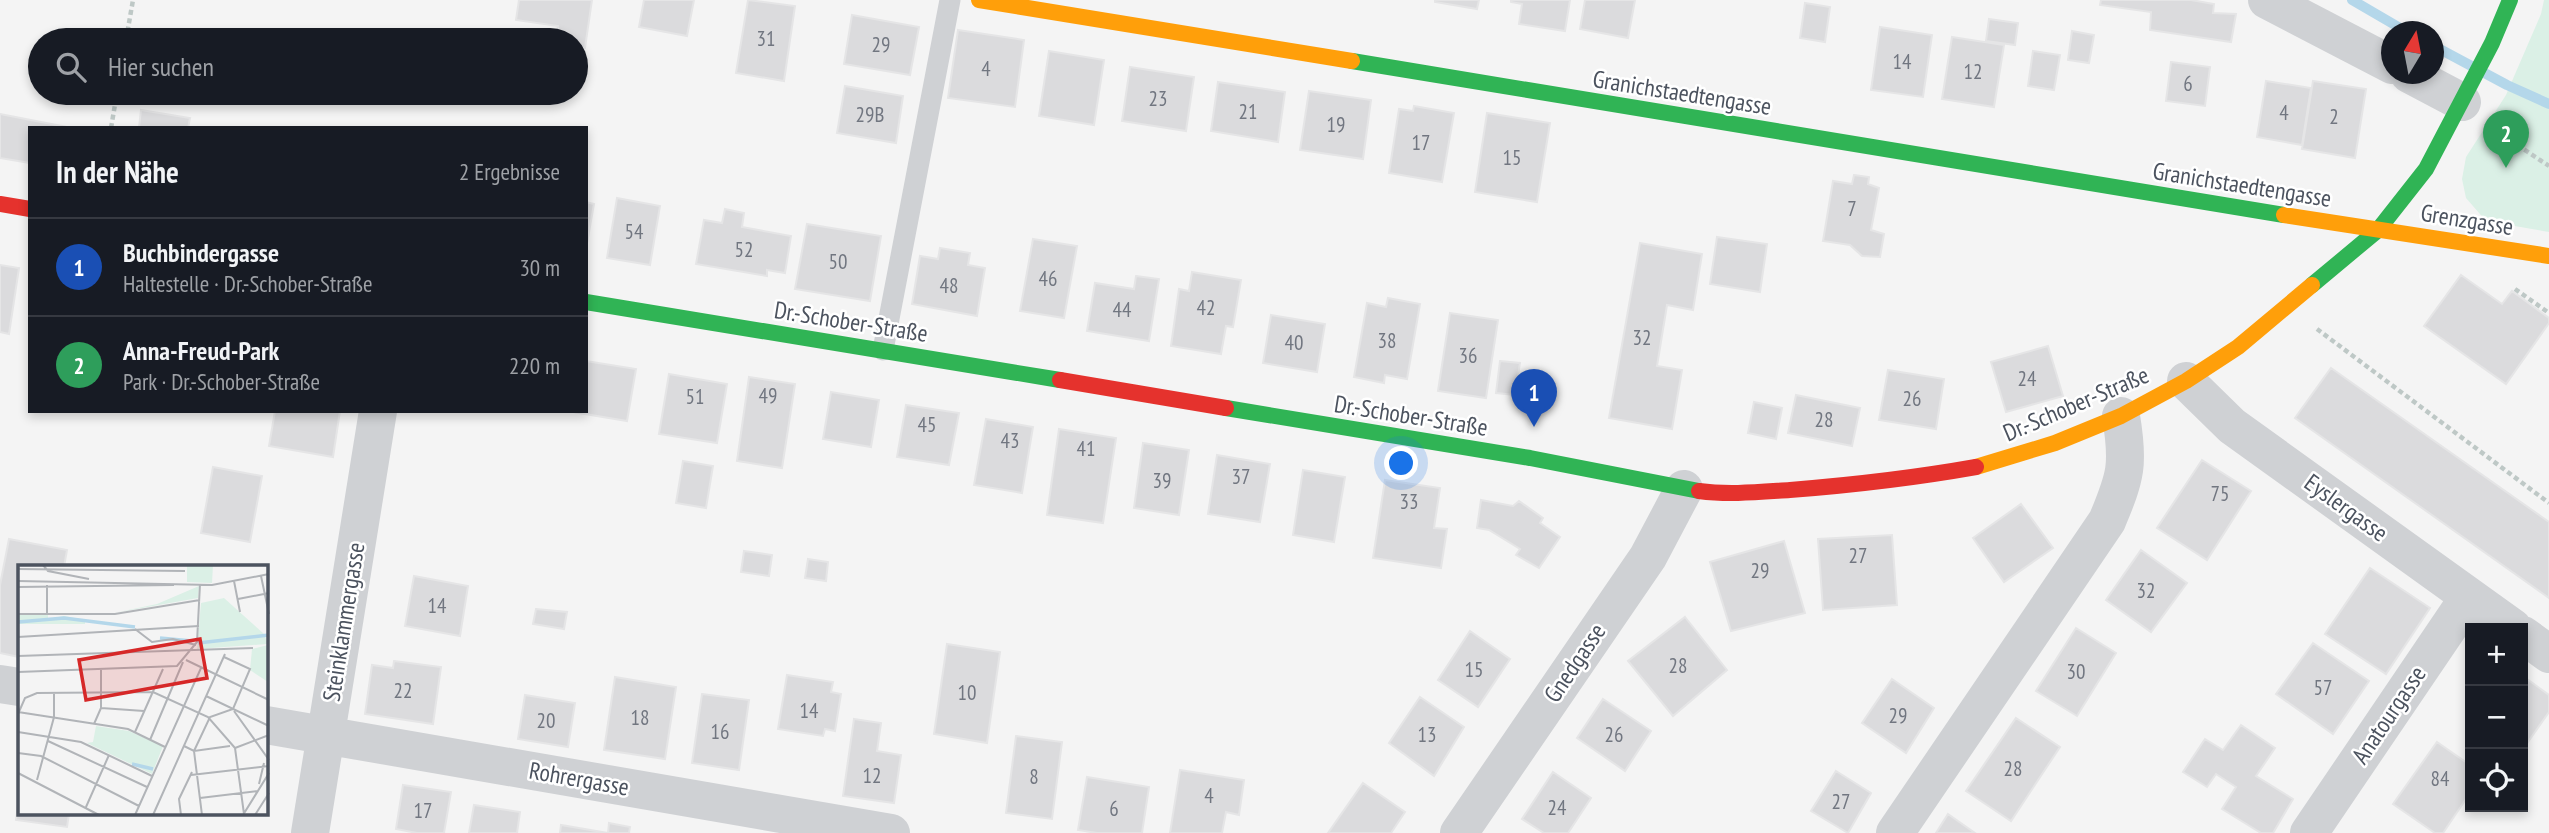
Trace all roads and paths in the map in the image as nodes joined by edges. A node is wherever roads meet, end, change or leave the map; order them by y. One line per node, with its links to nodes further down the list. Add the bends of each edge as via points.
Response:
1 (133, 0): 6 (path)
2 (950, 0): 19 (lane)
3 (979, 0): 15 (street, Granichstaedtengasse)
4 (2267, 0): 7 (street)
5 (2510, 0): 9 (street, Dr.-Schober-Straße)
6 (128, 28)
7 (2381, 59)
8 (2432, 84): 9 (street)
9 (2464, 98): 12 (path, via 2495,132); 15 (street, Dr.-Schober-Straße, via 2426,169)
10 (115, 105): 11 (path)
11 (111, 126)
12 (2549, 166)
13 (0, 204): 14 (street)
14 (28, 209)
15 (2378, 230): 16 (street, Grenzgasse); 18 (street, Dr.-Schober-Straße)
16 (2549, 256)
17 (588, 302): 19 (street, Dr.-Schober-Straße)
18 (2288, 306): 20 (street, Dr.-Schober-Straße); 24 (path)
19 (883, 350): 23 (street, Dr.-Schober-Straße, via 1530,458)
20 (2186, 381): 22 (street, Dr.-Schober-Straße); 25 (street, Eyslergasse, via 2232,426)
21 (377, 413): 32 (street, Steinklammergasse)
22 (2121, 416): 23 (street, Dr.-Schober-Straße, via 1986,465 1916,478 1722,494); 36 (street, via 2127,453 2123,484 2107,521)
23 (1684, 489): 35 (street, Gnedgasse, via 1648,557)
24 (2549, 503)
25 (2469, 597): 26 (street, Eyslergasse); 37 (street, Anatourgasse)
26 (2506, 623)
27 (2528, 639): 28 (street)
28 (2549, 654)
29 (0, 684): 30 (street)
30 (18, 687)
31 (268, 725): 32 (street, Rohrergasse)
32 (327, 735): 33 (street, Steinklammergasse); 34 (street, Rohrergasse)
33 (310, 833)
34 (891, 833)
35 (1459, 833)
36 (1895, 833)
37 (2309, 833)

